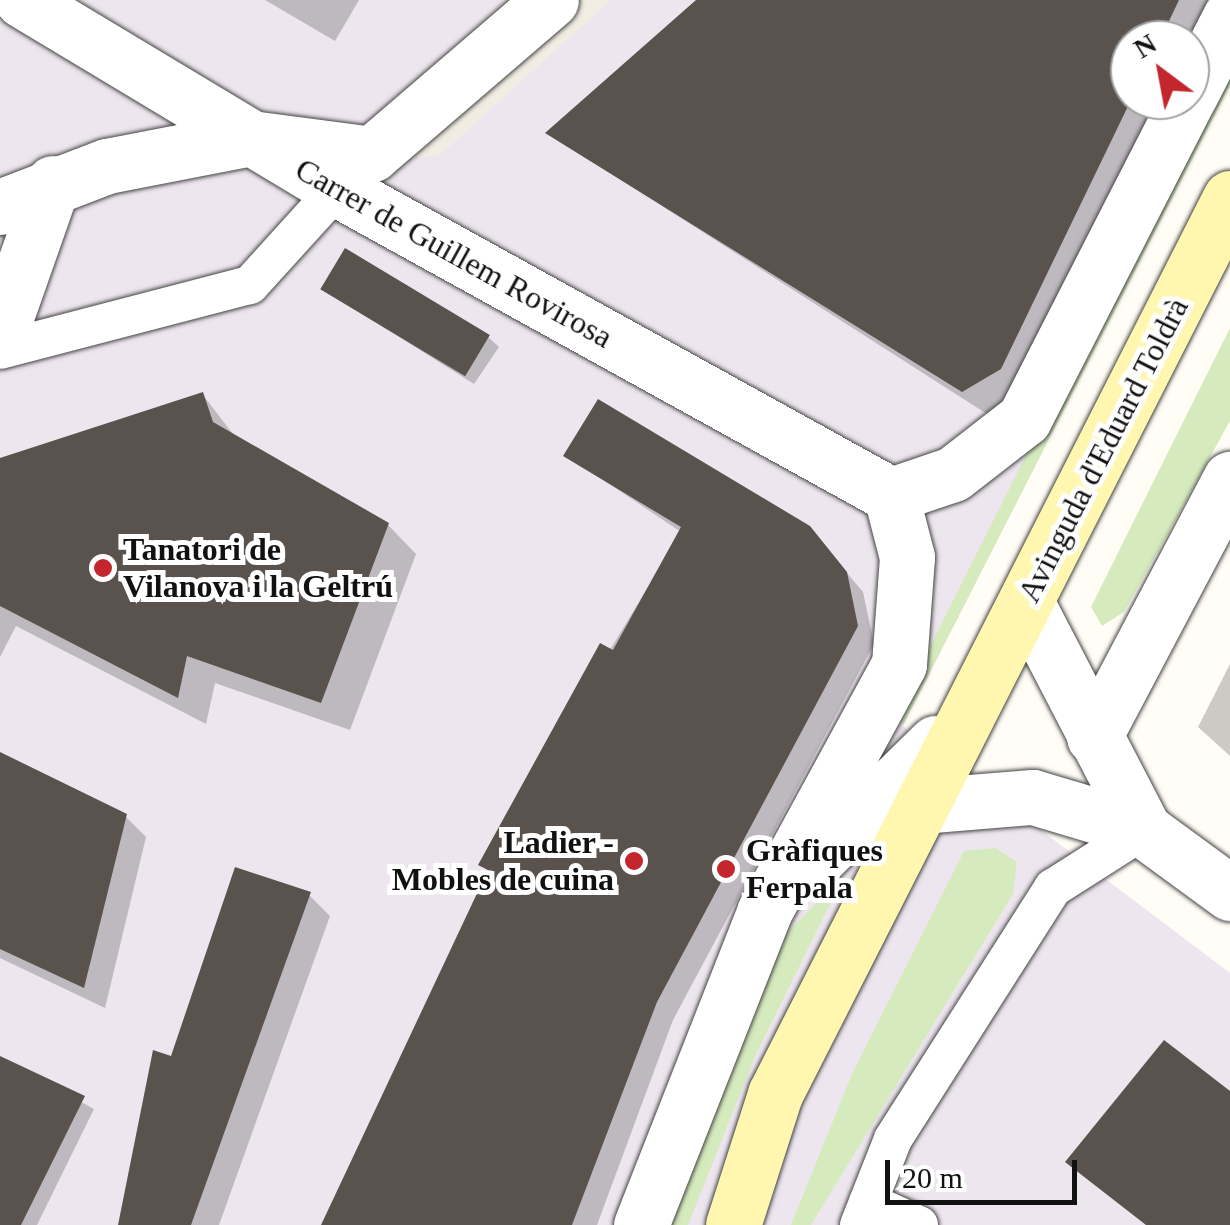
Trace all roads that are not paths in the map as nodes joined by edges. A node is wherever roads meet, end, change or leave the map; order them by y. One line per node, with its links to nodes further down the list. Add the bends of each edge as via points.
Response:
1 (22, 0): 6 (street, Carrer de Guillem Rovirosa)
2 (551, 0): 7 (street)
3 (1230, 16): 4 (street)
4 (1210, 56)
5 (1177, 120): 14 (street, via 1024,418 953,474)
6 (251, 138): 7 (street, Carrer de Guillem Rovirosa); 8 (street)
7 (354, 172): 12 (lane, via 250,285); 14 (street, Carrer de Guillem Rovirosa)
8 (53, 184): 10 (street); 11 (street)
9 (1230, 198): 15 (street, Avinguda d'Eduard Toldrà)
10 (0, 207)
11 (0, 334)
12 (0, 350)
13 (1230, 480): 17 (street)
14 (891, 496): 21 (street, Avinguda d'Eduard Toldrà, via 907,558 899,664)
15 (1026, 602): 16 (street, Avinguda d'Eduard Toldrà); 17 (street)
16 (976, 702): 18 (street, Avinguda d'Eduard Toldrà); 21 (street, Avinguda d'Eduard Toldrà)
17 (1094, 738): 19 (street)
18 (920, 806): 19 (street, via 1033,797); 24 (street, Avinguda d'Eduard Toldrà, via 776,1094)
19 (1144, 830): 20 (street); 22 (lane, via 1053,888 893,1140)
20 (1230, 893)
21 (764, 912): 23 (street, Avinguda d'Eduard Toldrà)
22 (863, 1214): 25 (lane)
23 (641, 1225)
24 (733, 1225)
25 (920, 1225)

